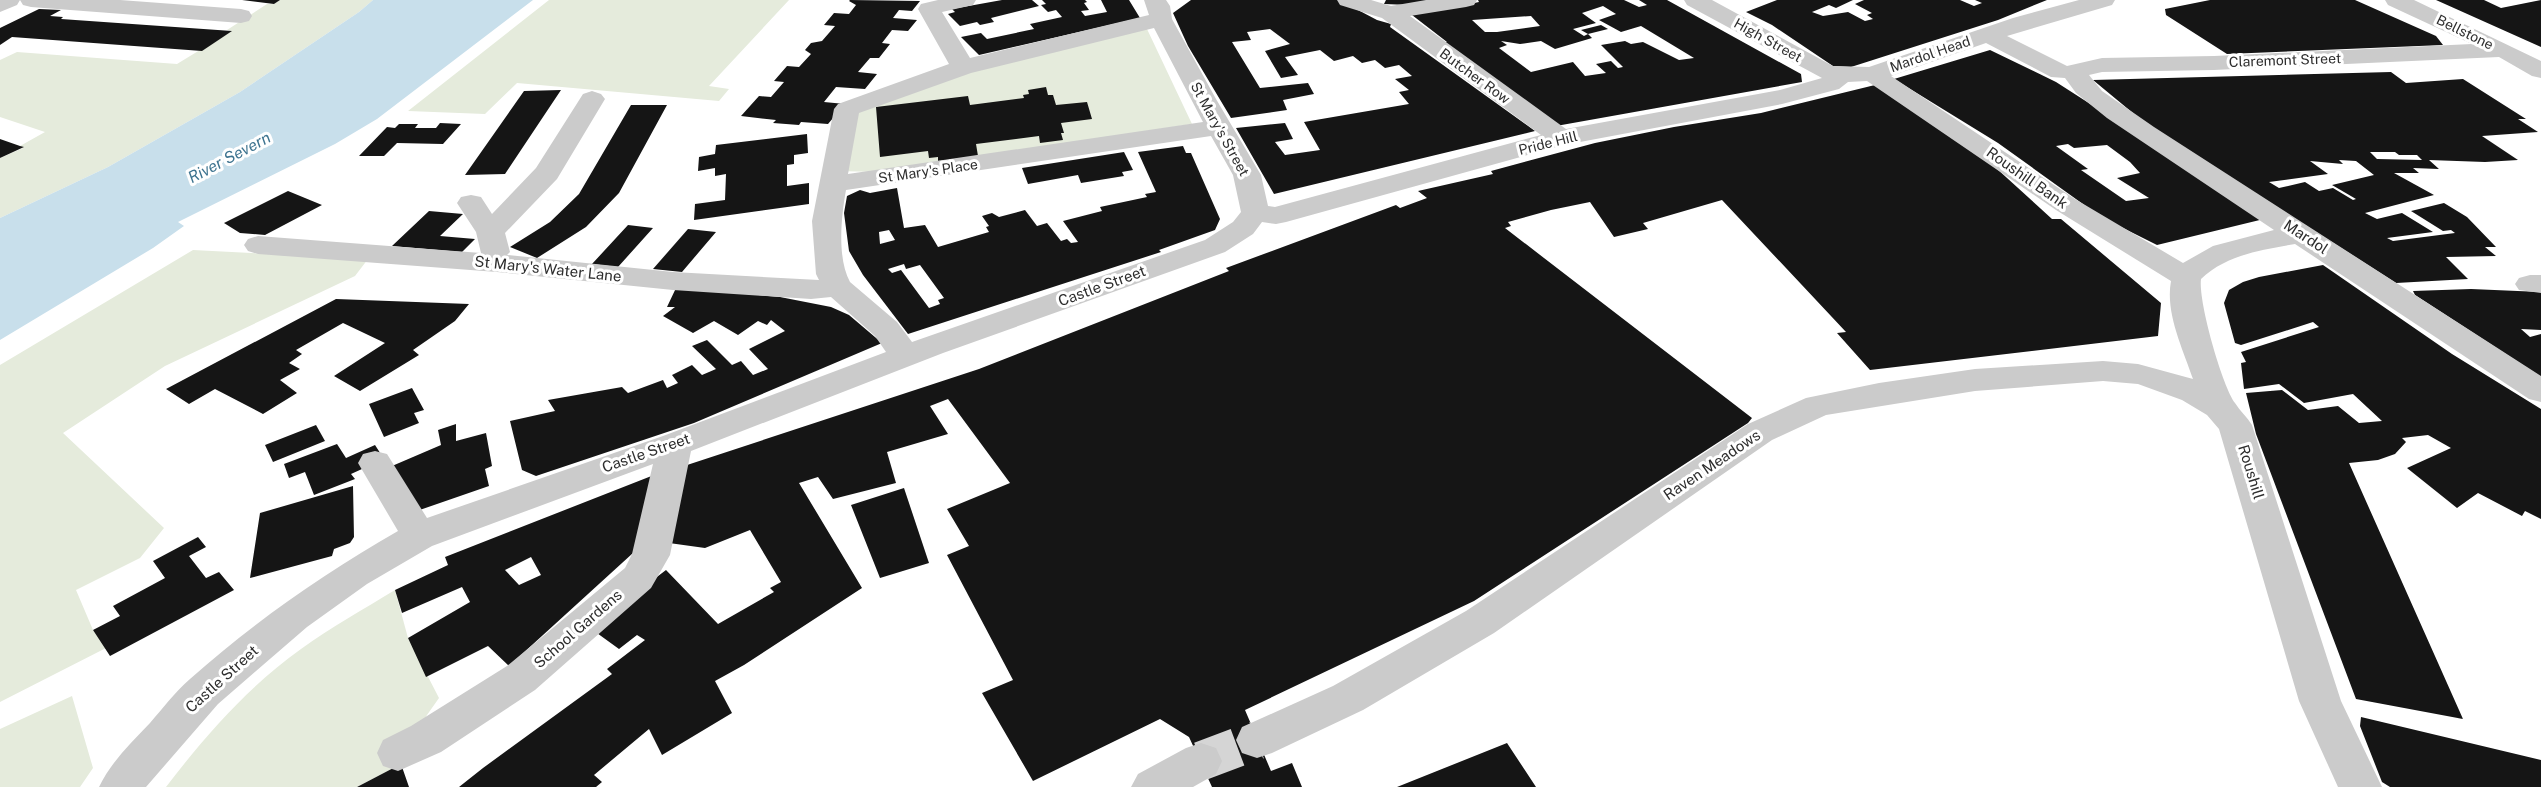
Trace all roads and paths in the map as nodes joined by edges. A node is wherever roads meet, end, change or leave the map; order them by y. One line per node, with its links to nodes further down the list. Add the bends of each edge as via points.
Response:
1 (9, 0): 10 (street)
2 (31, 0): 13 (street)
3 (965, 0): 17 (street, via 929,9)
4 (1348, 0): 14 (street)
5 (1466, 0): 14 (street)
6 (1695, 0): 12 (street, High Street)
7 (2104, 0): 15 (street, Mardol Head)
8 (2396, 0): 16 (street, Bellstone)
9 (1743, 4): 12 (street)
10 (0, 5)
11 (1162, 6): 17 (street); 23 (street, St Mary's Street, via 1203,99)
12 (1717, 13): 20 (street, High Street, via 1826,72)
13 (241, 16)
14 (1396, 18): 24 (street, Butcher Row)
15 (1988, 34): 19 (street, Mardol Head); 21 (street, Mardol)
16 (2503, 50): 18 (street, Bellstone); 21 (street, Claremont Street, via 2102,65)
17 (963, 67): 25 (street, via 847,109)
18 (2538, 68)
19 (1872, 74): 20 (street, Mardol Head); 33 (street, Roushill Bank, via 2112,236)
20 (1842, 75): 24 (street, Pride Hill, via 1830,84 1782,97)
21 (2068, 75): 29 (street, Mardol, via 2145,133)
22 (592, 99): 28 (street, via 547,173)
23 (1220, 127): 25 (street, St Mary's Place); 27 (street, St Mary's Street, via 1247,176)
24 (1561, 138): 27 (street, Pride Hill, via 1276,216)
25 (834, 184): 32 (street, via 826,221)
26 (471, 203): 28 (street)
27 (1255, 213): 34 (street, Castle Street, via 1244,228 1215,246)
28 (490, 232): 31 (street)
29 (2300, 234): 33 (street, via 2208,259); 35 (street, Mardol)
30 (258, 245): 31 (street, St Mary's Water Lane)
31 (497, 263): 32 (street, St Mary's Water Lane, via 811,290)
32 (834, 273): 34 (street, via 886,329)
33 (2186, 277): 36 (street, Roushill, via 2187,311)
34 (906, 357): 37 (street, Castle Street)
35 (2541, 391)
36 (2219, 407): 40 (street, Raven Meadows, via 2163,380 2103,371 1975,380 1818,406 1760,432 1480,622 1348,698); 45 (street, Roushill, via 2235,425 2320,701)
37 (675, 444): 39 (street, Castle Street); 41 (street, School Gardens, via 651,555 638,578 521,678)
38 (375, 463): 39 (street)
39 (419, 536): 43 (street, Castle Street, via 293,616 203,692)
40 (1257, 740)
41 (398, 753)
42 (1201, 761): 44 (street)
43 (129, 776)
44 (1153, 787)
45 (2360, 787)

